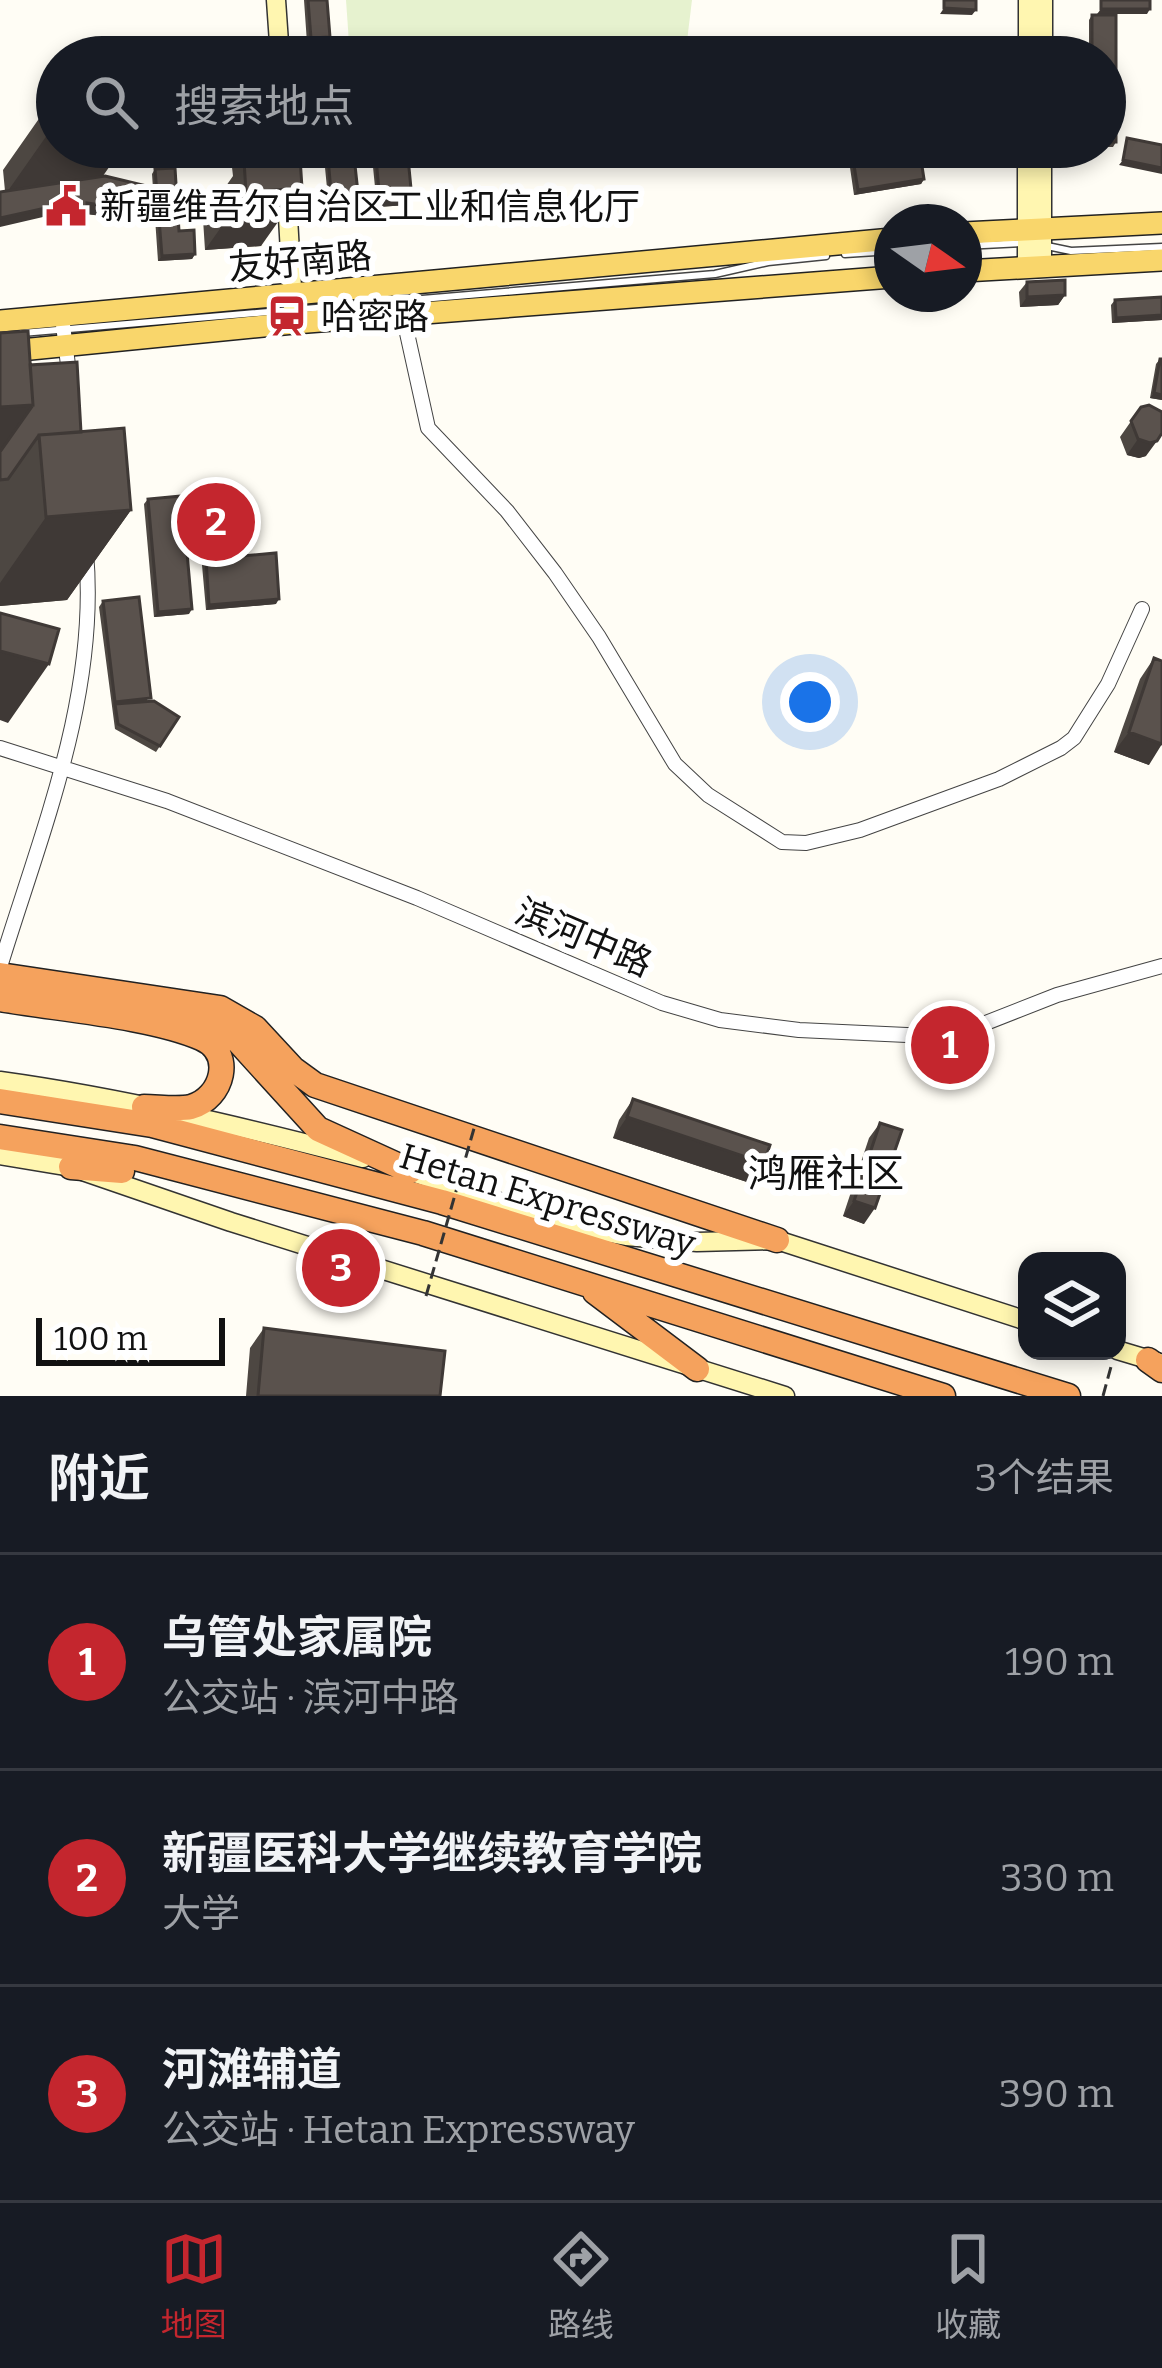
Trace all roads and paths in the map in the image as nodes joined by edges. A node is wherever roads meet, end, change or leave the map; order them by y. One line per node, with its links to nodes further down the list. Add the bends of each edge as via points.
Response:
1 (276, 0): 4 (street)
2 (1028, 0): 5 (street)
3 (1043, 0): 6 (street)
4 (279, 36)
5 (1028, 36)
6 (1043, 36)
7 (285, 168): 20 (street)
8 (1029, 168): 13 (street)
9 (1040, 168): 13 (street)
10 (1162, 226): 13 (main road)
11 (982, 236): 13 (main road)
12 (874, 241): 20 (main road, 友好南路)
13 (1035, 245): 14 (lane); 15 (lane); 17 (main road); 18 (main road)
14 (982, 246)
15 (1162, 247)
16 (874, 253): 20 (lane)
17 (1162, 260)
18 (982, 264)
19 (874, 278): 21 (main road, 友好南路)
20 (293, 309): 21 (main road, 友好南路); 23 (main road, 友好南路)
21 (403, 315): 27 (street, via 428,428 555,572 675,764 782,842 860,830 1061,748 1108,684)
22 (9, 327): 23 (main road, 友好南路)
23 (65, 330): 24 (main road, 友好南路); 25 (street)
24 (0, 352)
25 (71, 392)
26 (84, 530): 29 (street, via 86,657)
27 (1142, 609)
28 (0, 748): 29 (street, 滨河中路)
29 (62, 768): 30 (street, 滨河中路, via 167,801 719,1020 950,1037 1057,994); 31 (street)
30 (1162, 966)
31 (0, 971): 45 (highway, via 220,1008 256,1028 315,1085)
32 (0, 989): 34 (highway)
33 (0, 999): 34 (highway)
34 (167, 1022): 37 (highway, via 206,1039 224,1066 206,1100 189,1108); 42 (highway, via 214,1027 238,1041 318,1129)
35 (0, 1082): 37 (street)
36 (0, 1101): 46 (highway, Hetan Expressway, via 152,1124)
37 (144, 1107): 42 (street)
38 (475, 1125): 48 (path, bridge)
39 (0, 1138): 43 (highway, Hetan Expressway, via 134,1158)
40 (0, 1155): 41 (street)
41 (71, 1167): 43 (highway, via 237,1186); 53 (street)
42 (410, 1171): 44 (street)
43 (340, 1213): 47 (highway, Hetan Expressway)
44 (562, 1224): 45 (street, via 697,1242); 46 (highway)
45 (777, 1240): 49 (street)
46 (680, 1276): 56 (highway, Hetan Expressway)
47 (584, 1283): 53 (highway); 55 (highway, Hetan Expressway)
48 (426, 1296)
49 (1018, 1318)
50 (1126, 1358): 52 (street)
51 (1114, 1360): 57 (path)
52 (1157, 1364)
53 (697, 1369): 54 (street)
54 (784, 1396)
55 (943, 1396)
56 (1068, 1396)
57 (1102, 1396)

